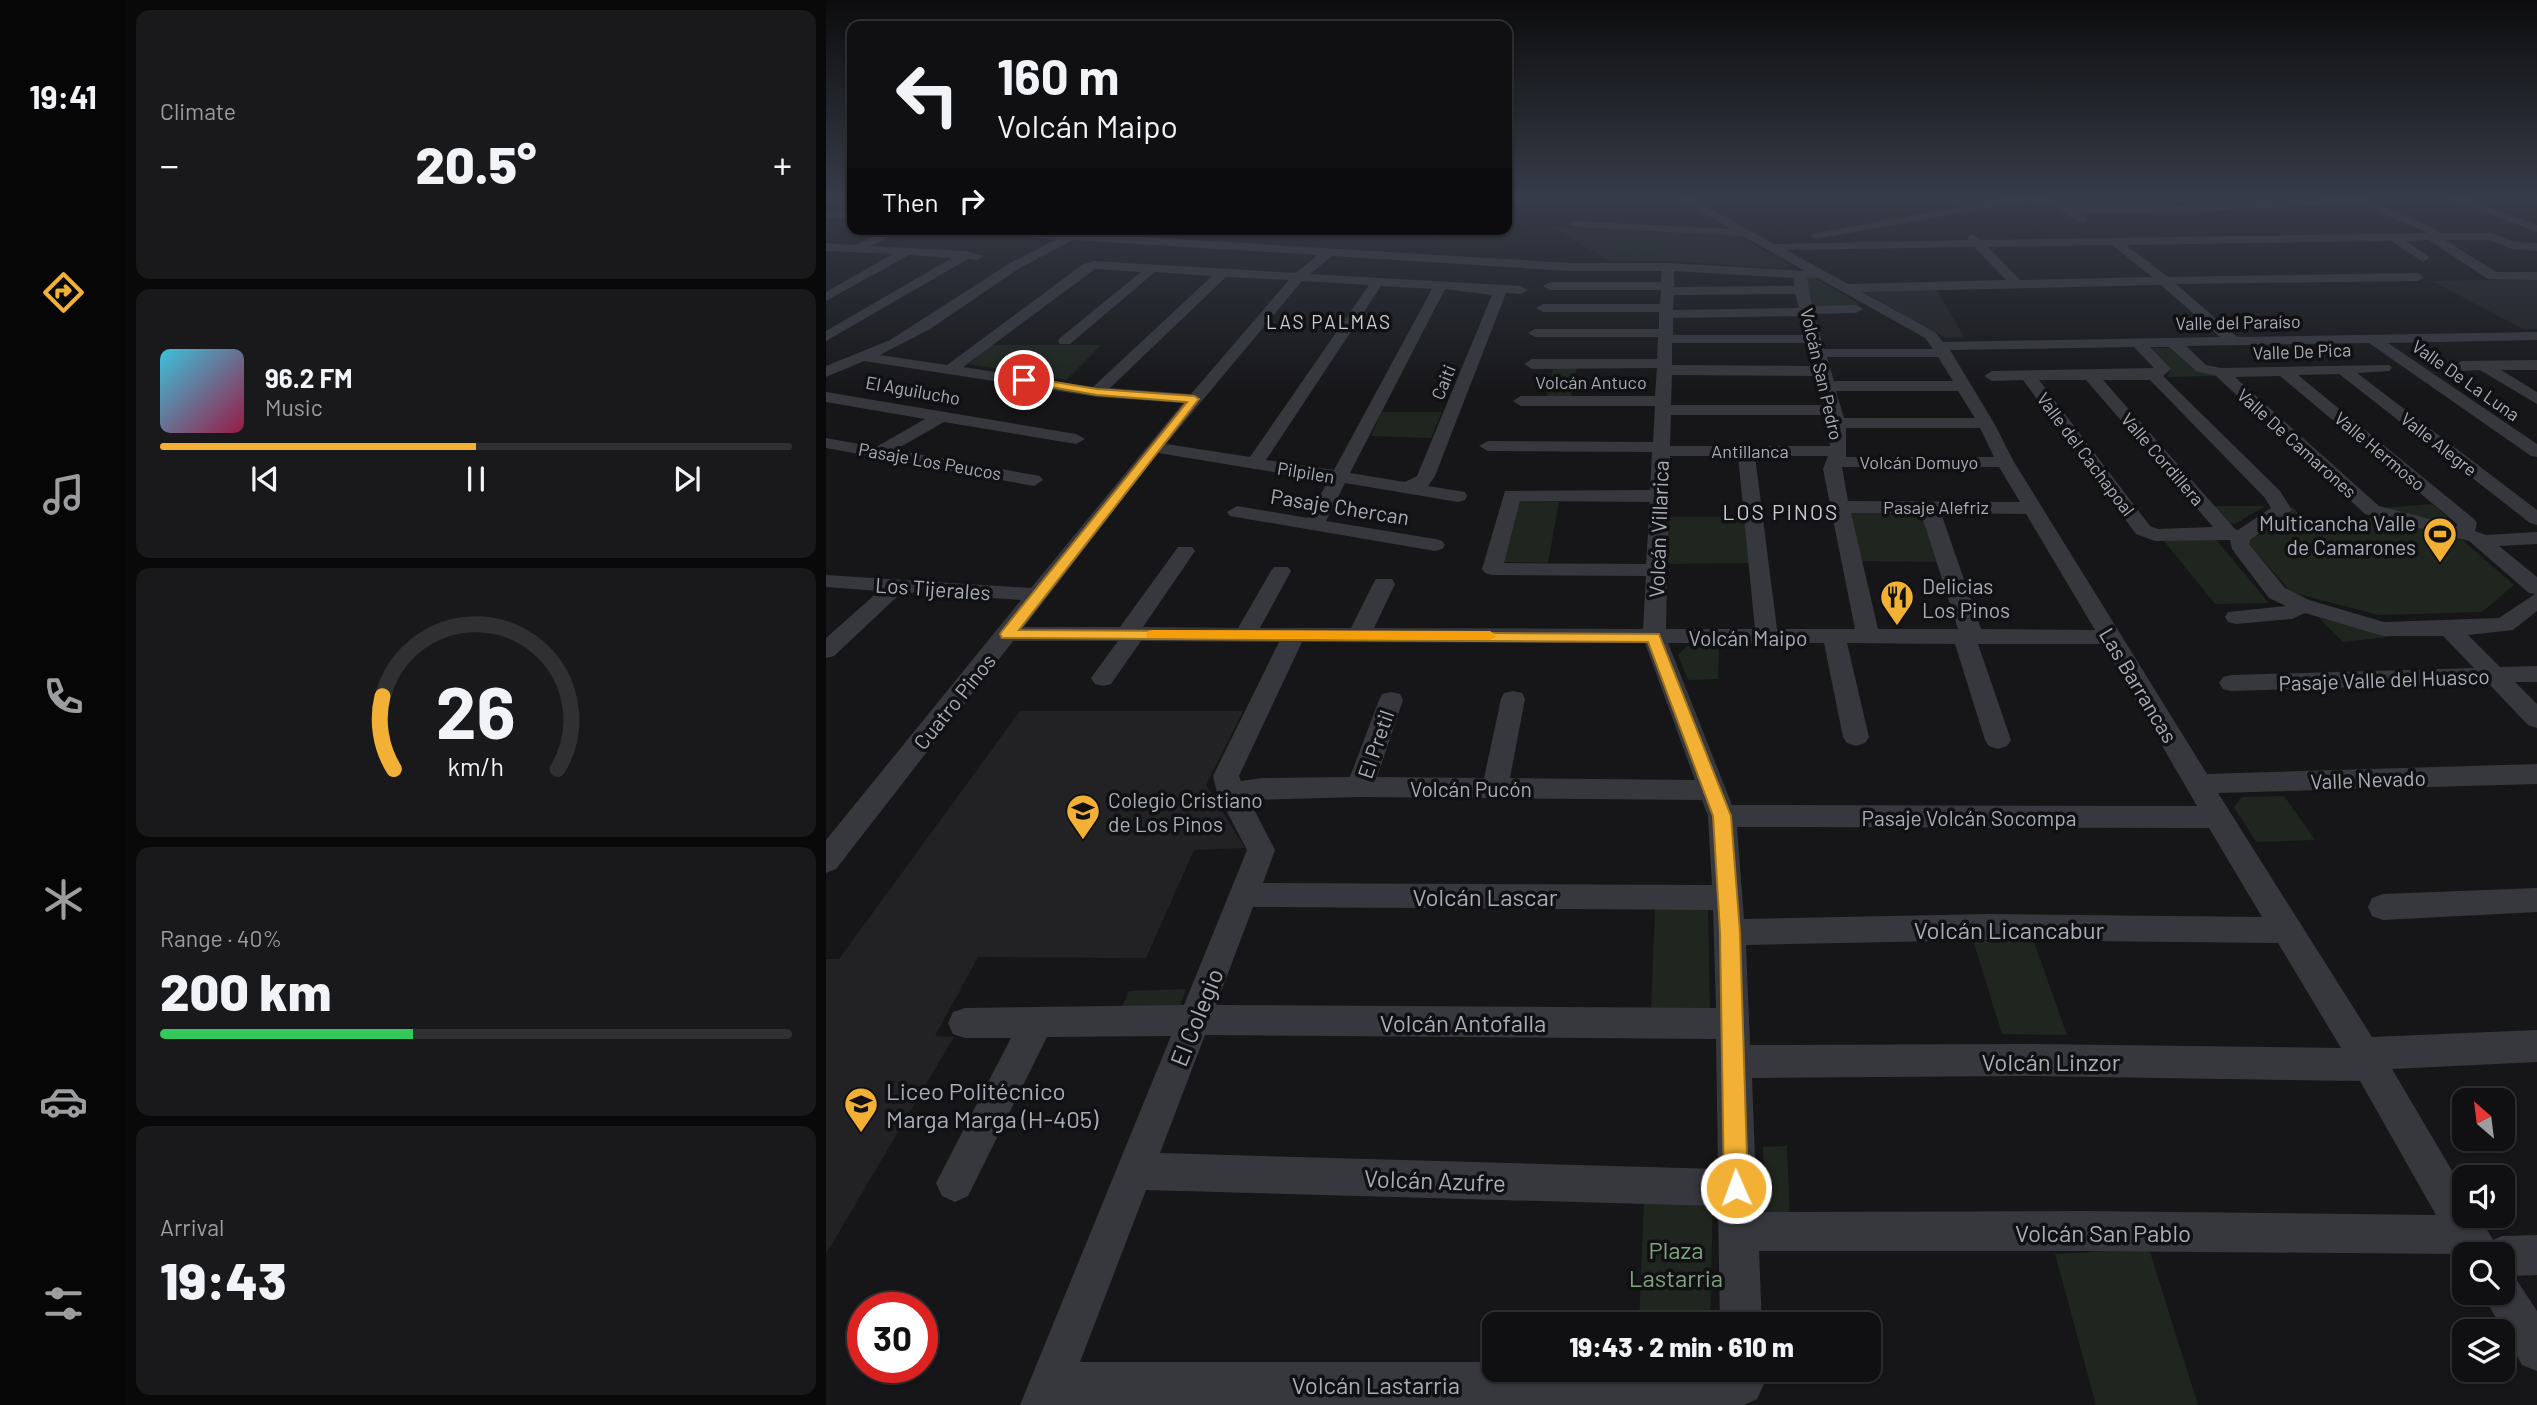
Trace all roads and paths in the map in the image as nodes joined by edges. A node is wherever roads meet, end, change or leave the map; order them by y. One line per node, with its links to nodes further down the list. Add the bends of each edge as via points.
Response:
1 (886, 264): 28 (street)
2 (957, 264): 36 (street)
3 (1021, 264): 43 (street, via 925,326)
4 (1315, 264): 16 (street, Cuatro Pinos)
5 (1510, 264): 11 (street)
6 (1802, 264): 14 (street, Las Barrancas)
7 (1996, 264): 21 (street)
8 (2143, 264): 18 (street)
9 (2476, 264): 15 (street, via 2493,276)
10 (1154, 267): 13 (street); 38 (street); 51 (street, via 1086,268)
11 (1569, 267): 12 (street); 24 (street)
12 (1668, 267): 20 (street); 29 (street, Volcán Villarica)
13 (1223, 272): 16 (street); 62 (street)
14 (1822, 275): 20 (street); 25 (street, Las Barrancas)
15 (2537, 276)
16 (1299, 277): 19 (street); 64 (street, Cuatro Pinos)
17 (2418, 277): 18 (street)
18 (2165, 281): 21 (street); 40 (street)
19 (1377, 282): 22 (street); 81 (street)
20 (1801, 282): 29 (street); 31 (street, Volcán San Pedro)
21 (2017, 285): 25 (street)
22 (1440, 286): 26 (street); 82 (street)
23 (1550, 286): 24 (street)
24 (1564, 286): 29 (street)
25 (1845, 288): 42 (street, Las Barrancas, via 1930,335)
26 (1490, 289): 27 (street); 84 (street, Caiti, via 1499,293 1426,476)
27 (1521, 290)
28 (826, 297)
29 (1667, 300): 31 (street); 32 (street, via 1550,308); 34 (street, Volcán Villarica)
30 (1856, 309): 31 (street)
31 (1807, 311): 44 (street, Volcán San Pedro)
32 (1551, 332): 33 (street); 34 (street)
33 (1535, 333)
34 (1665, 336): 44 (street); 49 (street, Volcán Villarica)
35 (2537, 336): 37 (street, Valle del Paraíso)
36 (826, 337)
37 (2373, 339): 40 (street, Valle del Paraíso); 78 (street, Valle De La Luna)
38 (1065, 341)
39 (2173, 342): 40 (street, Valle del Paraíso); 41 (street, Valle del Paraíso); 55 (street, Valle De Camarones, via 2201,368)
40 (2234, 342)
41 (2138, 343): 42 (street, Valle del Paraíso); 56 (street, via 2163,369)
42 (1941, 349): 44 (street, Valle del Paraíso); 61 (street, Las Barrancas)
43 (864, 357): 51 (street); 53 (street)
44 (1821, 362): 49 (street); 61 (street); 69 (street, Volcán San Pedro)
45 (1532, 363): 60 (street)
46 (2462, 366): 47 (street)
47 (2484, 366): 48 (street); 65 (street)
48 (2537, 366)
49 (1664, 367): 60 (street); 67 (street, Volcán Villarica)
50 (2384, 368): 52 (street, Valle De Pica)
51 (951, 369): 62 (street)
52 (2342, 369): 54 (street, Valle De Pica); 91 (street, Valle Alegre)
53 (827, 371)
54 (2285, 372): 55 (street, Valle De Pica); 94 (street, Valle Hermoso, via 2467,523)
55 (2221, 373): 94 (street, Valle De Camarones, via 2372,510)
56 (2154, 375): 58 (street); 93 (street, via 2273,495 2282,510)
57 (1992, 376): 59 (street)
58 (2091, 376): 59 (street); 93 (street, Valle Cordillera)
59 (2028, 377): 93 (street, Valle del Cachapoal, via 2143,530 2155,535)
60 (1545, 382): 66 (street, Volcán Antuco); 67 (street, Volcán Antuco)
61 (1963, 386): 70 (street, Las Barrancas)
62 (1097, 392): 64 (street)
63 (826, 397): 68 (street, El Aguilucho)
64 (1194, 399): 74 (street, Cuatro Pinos)
65 (2537, 399)
66 (1521, 401)
67 (1662, 405): 69 (street, Volcán Antuco); 75 (street, Volcán Villarica)
68 (942, 416): 71 (street, El Aguilucho); 77 (street)
69 (1834, 416): 70 (street, Volcán Antuco); 79 (street, Volcán San Pedro)
70 (1986, 423): 80 (street, Las Barrancas)
71 (1076, 439)
72 (826, 443): 77 (street, Pasaje Los Peucos)
73 (1488, 446): 75 (street, Antillanca)
74 (1154, 447): 81 (street, Pilpilen); 104 (street, Cuatro Pinos)
75 (1660, 449): 76 (street, Antillanca); 86 (street, Volcán Villarica)
76 (1746, 451): 79 (street, Antillanca); 115 (street)
77 (879, 452): 83 (street, Pasaje Los Peucos)
78 (2537, 453)
79 (1836, 457): 80 (street, Volcán Domuyo); 87 (street, Volcán San Pedro)
80 (2005, 462): 89 (street, Las Barrancas)
81 (1254, 464): 82 (street, Pilpilen)
82 (1337, 477): 84 (street, Pilpilen); 92 (street)
83 (1034, 480)
84 (1411, 486): 85 (street, Pilpilen)
85 (1458, 496)
86 (1659, 496): 98 (street, Volcán Villarica); 98 (street, via 1512,495 1492,569)
87 (1840, 507): 88 (street, Pasaje Alefriz); 117 (street, Volcán San Pedro)
88 (1929, 507): 89 (street, Pasaje Alefriz); 118 (street)
89 (2032, 508): 119 (street, Las Barrancas)
90 (1237, 512): 92 (street, Pasaje Chercan)
91 (2537, 519)
92 (1314, 525): 96 (street, Pasaje Chercan)
93 (2234, 535): 106 (street, Valle Cordillera, via 2277,593)
94 (2474, 538): 95 (street); 103 (street, Valle De Camarones)
95 (2537, 538)
96 (1435, 545)
97 (1185, 551): 110 (street)
98 (1657, 570): 114 (street, Volcán Villarica)
99 (1281, 571): 111 (street)
100 (826, 581): 102 (street, Los Tijerales)
101 (1384, 584): 113 (street)
102 (897, 586): 104 (street, Los Tijerales); 120 (street)
103 (2537, 588)
104 (1039, 595): 109 (street, Cuatro Pinos)
105 (2537, 600): 108 (street, via 2505,625)
106 (2301, 605): 107 (street, via 2292,612); 108 (street, Valle Cordillera, via 2383,629)
107 (2236, 617)
108 (2449, 629): 122 (street)
109 (1007, 634): 110 (street, Volcán Maipo); 137 (street, Cuatro Pinos)
110 (1130, 634): 111 (street, Volcán Maipo); 123 (street)
111 (1245, 635): 112 (street, Volcán Maipo)
112 (1294, 635): 113 (street, Volcán Maipo); 134 (street, via 1226,776)
113 (1359, 635): 114 (street, Volcán Maipo)
114 (1654, 637): 115 (street, Volcán Maipo); 135 (street, Volcán Villarica)
115 (1767, 637): 116 (street, Volcán Maipo)
116 (1834, 637): 117 (street, Volcán Maipo); 128 (street)
117 (1868, 637): 118 (street, Volcán Maipo)
118 (1968, 637): 119 (street, Volcán Maipo); 129 (street)
119 (2110, 637): 131 (street, Las Barrancas)
120 (826, 650)
121 (2537, 674): 122 (street, Pasaje Valle del Huasco)
122 (2493, 676): 124 (street, Pasaje Valle del Huasco); 127 (street)
123 (1103, 678)
124 (2231, 683)
125 (1513, 699): 133 (street)
126 (1391, 700): 132 (street, El Pretil)
127 (2537, 719)
128 (1856, 737)
129 (1998, 740)
130 (2537, 774): 131 (street, Valle Nevado)
131 (2199, 784): 136 (street, Las Barrancas)
132 (1360, 788): 133 (street, Volcán Pucón); 134 (street, Volcán Pucón, via 1262,788)
133 (1495, 788): 135 (street, Volcán Pucón)
134 (1230, 793): 138 (street, El Colegio, via 1261,850)
135 (1717, 803): 136 (street, Pasaje Volcán Socompa); 139 (street, Volcán Villarica)
136 (2217, 817): 142 (street, Las Barrancas)
137 (826, 861)
138 (1245, 895): 139 (street, Volcán Lascar); 144 (street, El Colegio)
139 (1726, 898): 143 (street, Volcán Villarica)
140 (2537, 900): 141 (street)
141 (2383, 906)
142 (2288, 930): 143 (street, Volcán Licancabur, via 1989,927); 149 (street, Las Barrancas)
143 (1730, 932): 147 (street, Volcán Villarica)
144 (1195, 1020): 145 (street, Volcán Antofalla); 147 (street, Volcán Antofalla); 151 (street, El Colegio)
145 (1037, 1022): 146 (street, Volcán Antofalla); 152 (street)
146 (965, 1023)
147 (1732, 1024): 150 (street, Volcán Villarica)
148 (2537, 1046): 149 (street, Volcán Linzor)
149 (2367, 1059): 150 (street, Volcán Linzor); 155 (street, Las Barrancas)
150 (1732, 1062): 153 (street, Volcán Villarica)
151 (1134, 1171): 153 (street, Volcán Azufre); 163 (street, El Colegio)
152 (955, 1183)
153 (1736, 1188): 154 (street, Volcán Villarica)
154 (1739, 1231): 156 (street, Volcán San Pablo, via 2084,1231); 160 (street, Volcán Villarica)
155 (2471, 1242)
156 (2452, 1244)
157 (2537, 1255): 158 (street)
158 (2515, 1256)
159 (2509, 1305): 161 (street)
160 (1741, 1312)
161 (2537, 1350)
162 (1742, 1387): 163 (street, Volcán Lastarria)
163 (1047, 1395)

